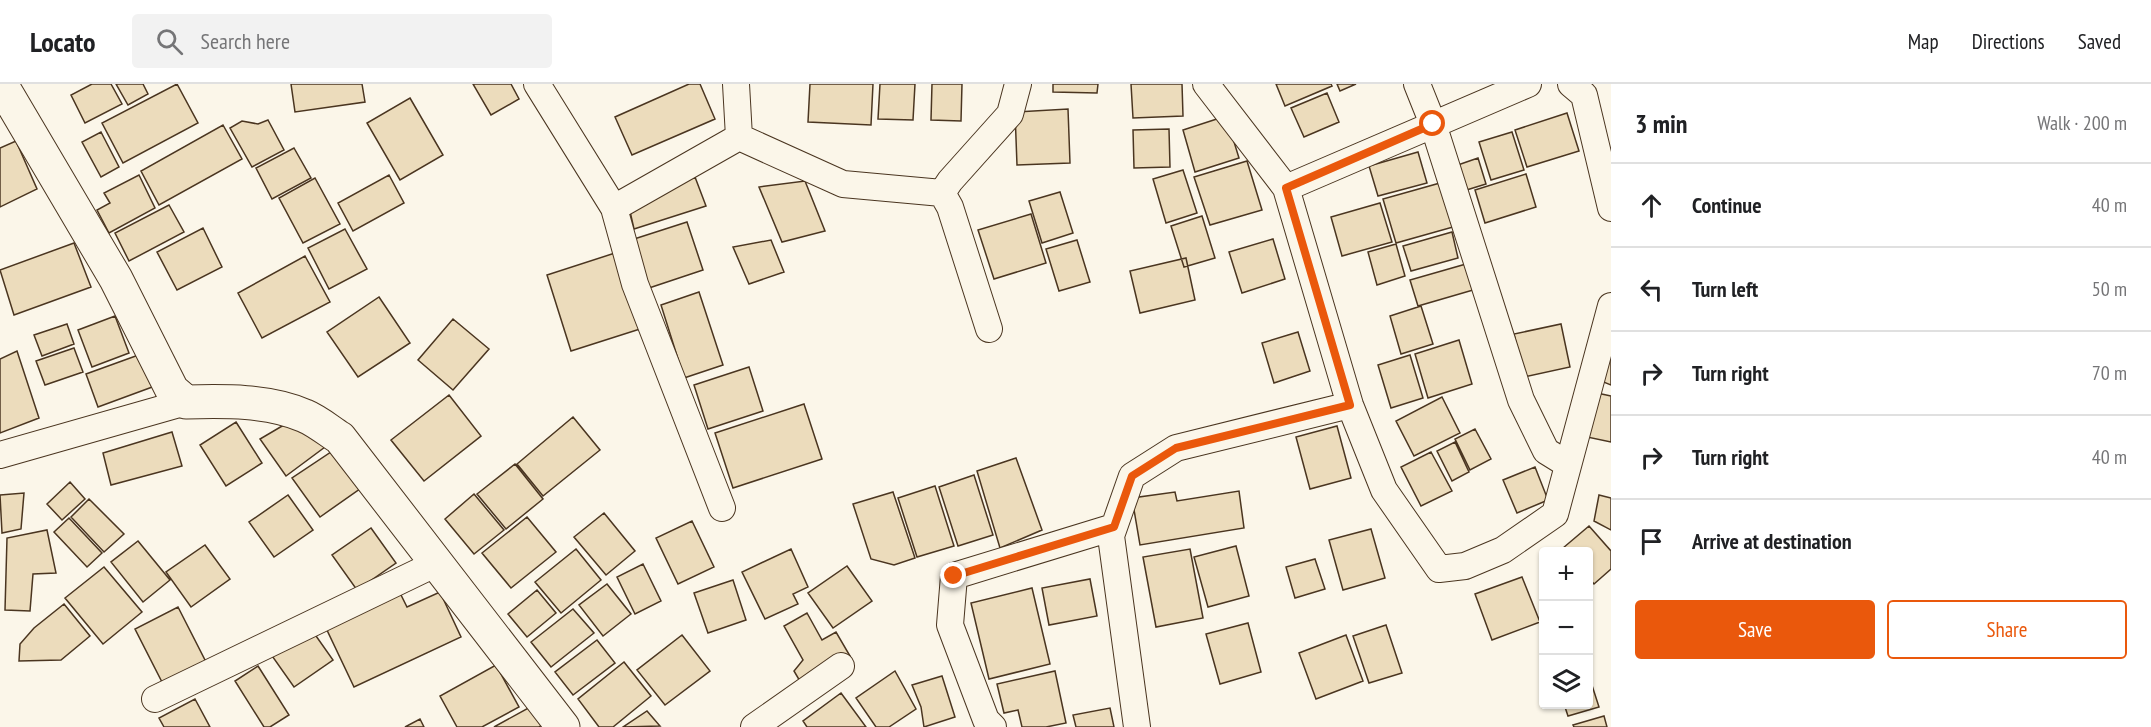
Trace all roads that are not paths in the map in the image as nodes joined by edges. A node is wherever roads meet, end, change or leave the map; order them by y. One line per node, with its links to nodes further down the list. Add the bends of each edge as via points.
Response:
1 (1, 84): 17 (street, via 116,279 171,390)
2 (537, 84): 13 (street)
3 (736, 84): 10 (street)
4 (1018, 84): 12 (street, via 1010,114)
5 (1206, 84): 11 (street)
6 (1417, 84): 9 (street)
7 (1528, 84): 9 (street)
8 (1571, 84): 14 (street, via 1584,95)
9 (1433, 124): 11 (street); 20 (street, via 1521,400 1546,450)
10 (740, 137): 12 (street, via 843,184); 13 (street)
11 (1286, 188): 18 (street)
12 (942, 193): 16 (street)
13 (614, 208): 21 (street, via 635,284)
14 (1611, 208)
15 (1611, 306): 20 (street)
16 (989, 329)
17 (186, 402): 19 (street); 23 (street, via 271,406 305,416 340,438)
18 (1350, 405): 20 (street, via 1384,490 1439,569 1465,566 1503,550 1555,514); 22 (street, via 1176,448 1132,476)
19 (0, 455)
20 (1568, 464)
21 (722, 508)
22 (1114, 527): 28 (street, via 954,576 950,625 986,720); 29 (street, via 1111,536)
23 (437, 563): 25 (street); 26 (street)
24 (841, 666): 27 (street)
25 (155, 699)
26 (563, 727)
27 (754, 727)
28 (993, 727)
29 (1137, 727)

